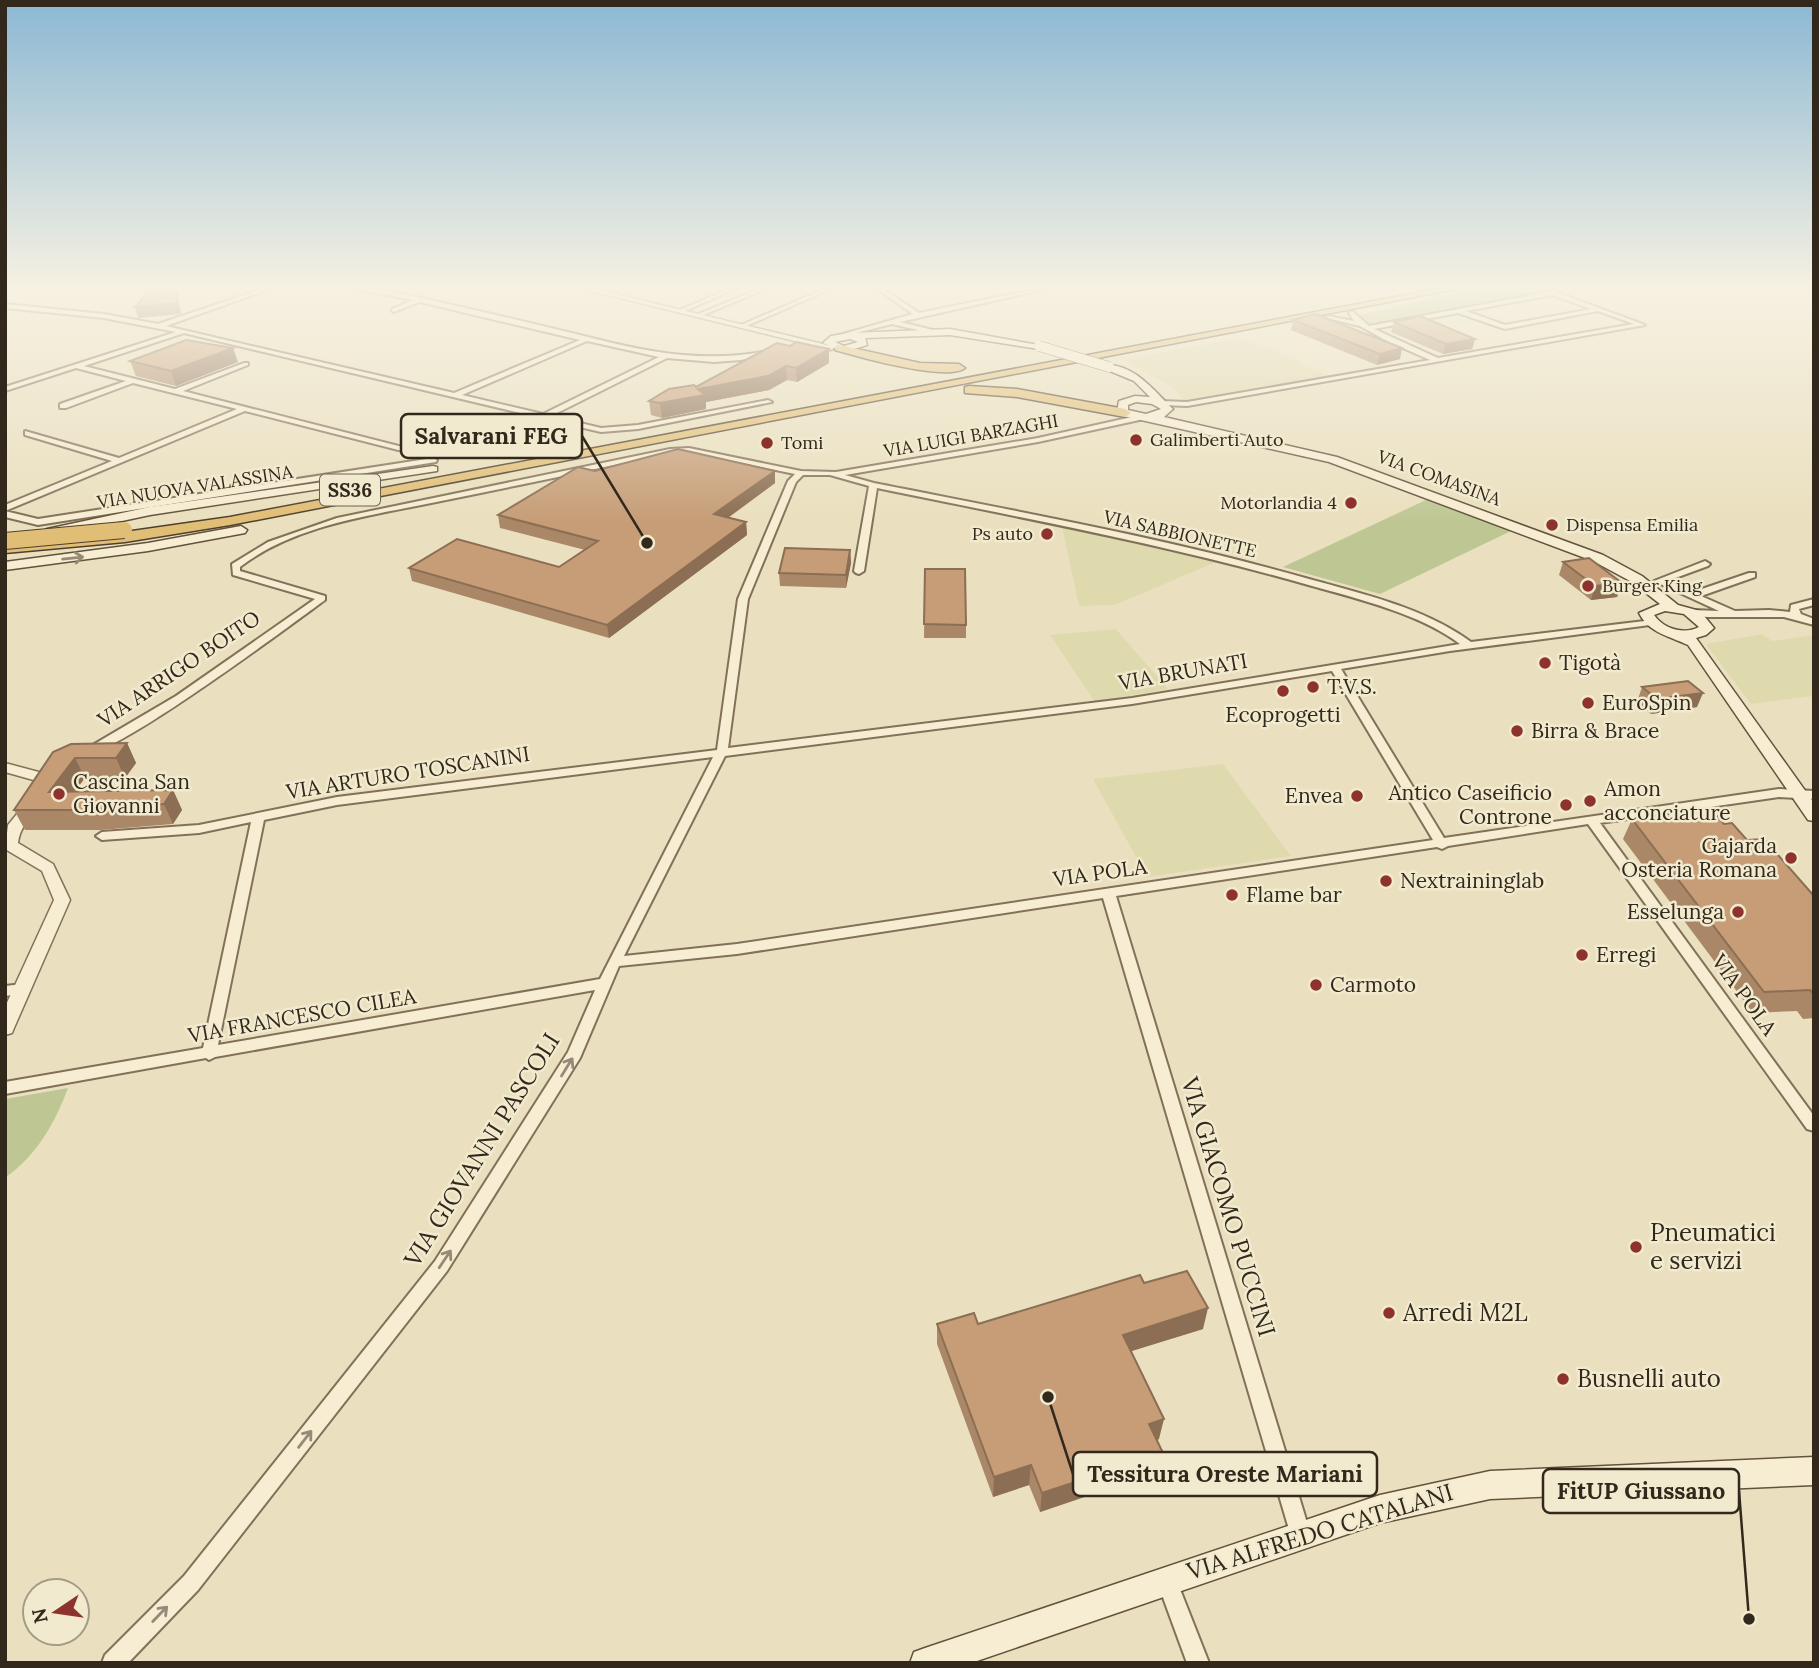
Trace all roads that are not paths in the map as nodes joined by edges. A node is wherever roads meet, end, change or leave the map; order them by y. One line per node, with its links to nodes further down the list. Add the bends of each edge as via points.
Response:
1 (73, 367): 18 (street)
2 (79, 367): 17 (street)
3 (239, 367): 21 (street)
4 (332, 367): 22 (street)
5 (522, 367): 22 (street)
6 (644, 367): 28 (street)
7 (903, 367): 14 (highway, via 908,371 905,377)
8 (922, 367): 14 (highway)
9 (964, 367): 14 (highway)
10 (997, 367): 30 (highway, SS36)
11 (1040, 367): 32 (highway, SS36)
12 (1108, 367): 16 (main road, bridge)
13 (1410, 367): 25 (street)
14 (959, 368)
15 (1018, 378): 20 (highway)
16 (1138, 379): 25 (main road, VIA COMASINA); 27 (main road, via 1144,390)
17 (130, 382): 21 (street); 24 (street)
18 (5, 389)
19 (835, 391): 30 (highway)
20 (950, 391): 27 (highway, via 986,390); 32 (highway)
21 (174, 393): 26 (street)
22 (453, 396): 28 (street)
23 (768, 402): 28 (street, via 611,430)
24 (63, 406)
25 (1165, 406): 27 (main road); 29 (main road, via 1163,415); 31 (main road, VIA COMASINA)
26 (242, 410): 36 (street); 37 (street)
27 (1125, 410): 29 (main road, VIA COMASINA); 40 (street, VIA LUIGI BARZAGHI)
28 (542, 416): 34 (street, via 490,443)
29 (1146, 417): 31 (main road, VIA COMASINA)
30 (688, 425): 35 (highway, SS36)
31 (1189, 425): 55 (main road, VIA COMASINA, via 1333,459 1598,558 1637,579)
32 (727, 426): 35 (highway, SS36)
33 (28, 433): 37 (street)
34 (449, 452): 36 (street); 38 (street)
35 (569, 452): 39 (highway, SS36); 46 (highway, SS36); 47 (highway, SS36, bridge, via 124,530); 47 (highway, SS36, via 178,530 41,546)
36 (417, 455): 38 (street)
37 (120, 461): 44 (street)
38 (389, 469): 45 (street, via 43,522)
39 (433, 469): 47 (main road, VIA NUOVA VALASSINA / SS36, via 139,513)
40 (864, 470): 42 (street, VIA LUIGI BARZAGHI); 43 (street, via 860,476)
41 (801, 473): 42 (street, VIA SABBIONETTE); 51 (street, VIA SABBIONETTE, via 689,450 670,451 340,520 245,557 234,566); 65 (street, VIA GIOVANNI PASCOLI, via 792,481 743,599)
42 (830, 473): 43 (street, VIA SABBIONETTE)
43 (869, 484): 50 (street); 63 (street, VIA SABBIONETTE, via 1257,567 1381,603)
44 (5, 508)
45 (5, 514)
46 (241, 530): 49 (main road, SS36, one-way to 46)
47 (5, 544)
48 (1705, 564): 53 (street, via 1659,581)
49 (5, 566)
50 (859, 571)
51 (236, 573): 66 (street, VIA ARRIGO BOITO, via 322,598 127,733)
52 (1752, 575): 53 (street)
53 (1695, 595): 57 (street)
54 (1814, 602): 58 (street, via 1794,607)
55 (1666, 605): 56 (main road, VIA COMASINA); 59 (main road, via 1649,610 1646,617)
56 (1692, 613): 57 (street); 61 (main road, VIA COMASINA)
57 (1732, 614): 58 (street); 61 (street)
58 (1796, 615): 60 (street)
59 (1650, 622): 62 (main road); 63 (street, VIA BRUNATI)
60 (1814, 622)
61 (1706, 624): 62 (main road)
62 (1693, 638): 68 (main road)
63 (1468, 645): 64 (street, VIA BRUNATI)
64 (1334, 666): 65 (street, VIA BRUNATI, via 1132,701); 74 (street)
65 (722, 751): 70 (street, VIA ARTURO TOSCANINI, via 337,801); 76 (street, VIA GIOVANNI PASCOLI)
66 (79, 757)
67 (5, 767): 73 (street, via 49,772 43,790)
68 (1806, 794): 69 (main road); 71 (street, VIA POLA, via 1779,793)
69 (1814, 816)
70 (258, 818): 72 (street, VIA ARTURO TOSCANINI, via 200,829); 80 (street)
71 (1593, 822): 74 (street, VIA POLA); 82 (street, VIA POLA)
72 (102, 836)
73 (7, 837): 78 (street, via 10,845 43,861 52,871 62,900)
74 (1442, 845): 75 (street, VIA POLA)
75 (1108, 892): 76 (street, VIA POLA, via 737,949); 84 (street, VIA GIACOMO PUCCINI)
76 (614, 962): 77 (street, VIA GIOVANNI PASCOLI)
77 (605, 984): 80 (street, VIA FRANCESCO CILEA); 86 (street, VIA GIOVANNI PASCOLI, one-way to 77, via 191,1583 440,1266 575,1054)
78 (14, 990): 79 (street)
79 (5, 1028)
80 (209, 1054): 81 (street, VIA FRANCESCO CILEA)
81 (5, 1088)
82 (1812, 1125)
83 (1814, 1471): 84 (main road, VIA ALFREDO CATALANI, via 1490,1485 1380,1509)
84 (1301, 1536): 85 (main road, VIA ALFREDO CATALANI)
85 (1166, 1580): 87 (main road, VIA ALFREDO CATALANI); 88 (street)
86 (113, 1663)
87 (925, 1663)
88 (1198, 1663)

